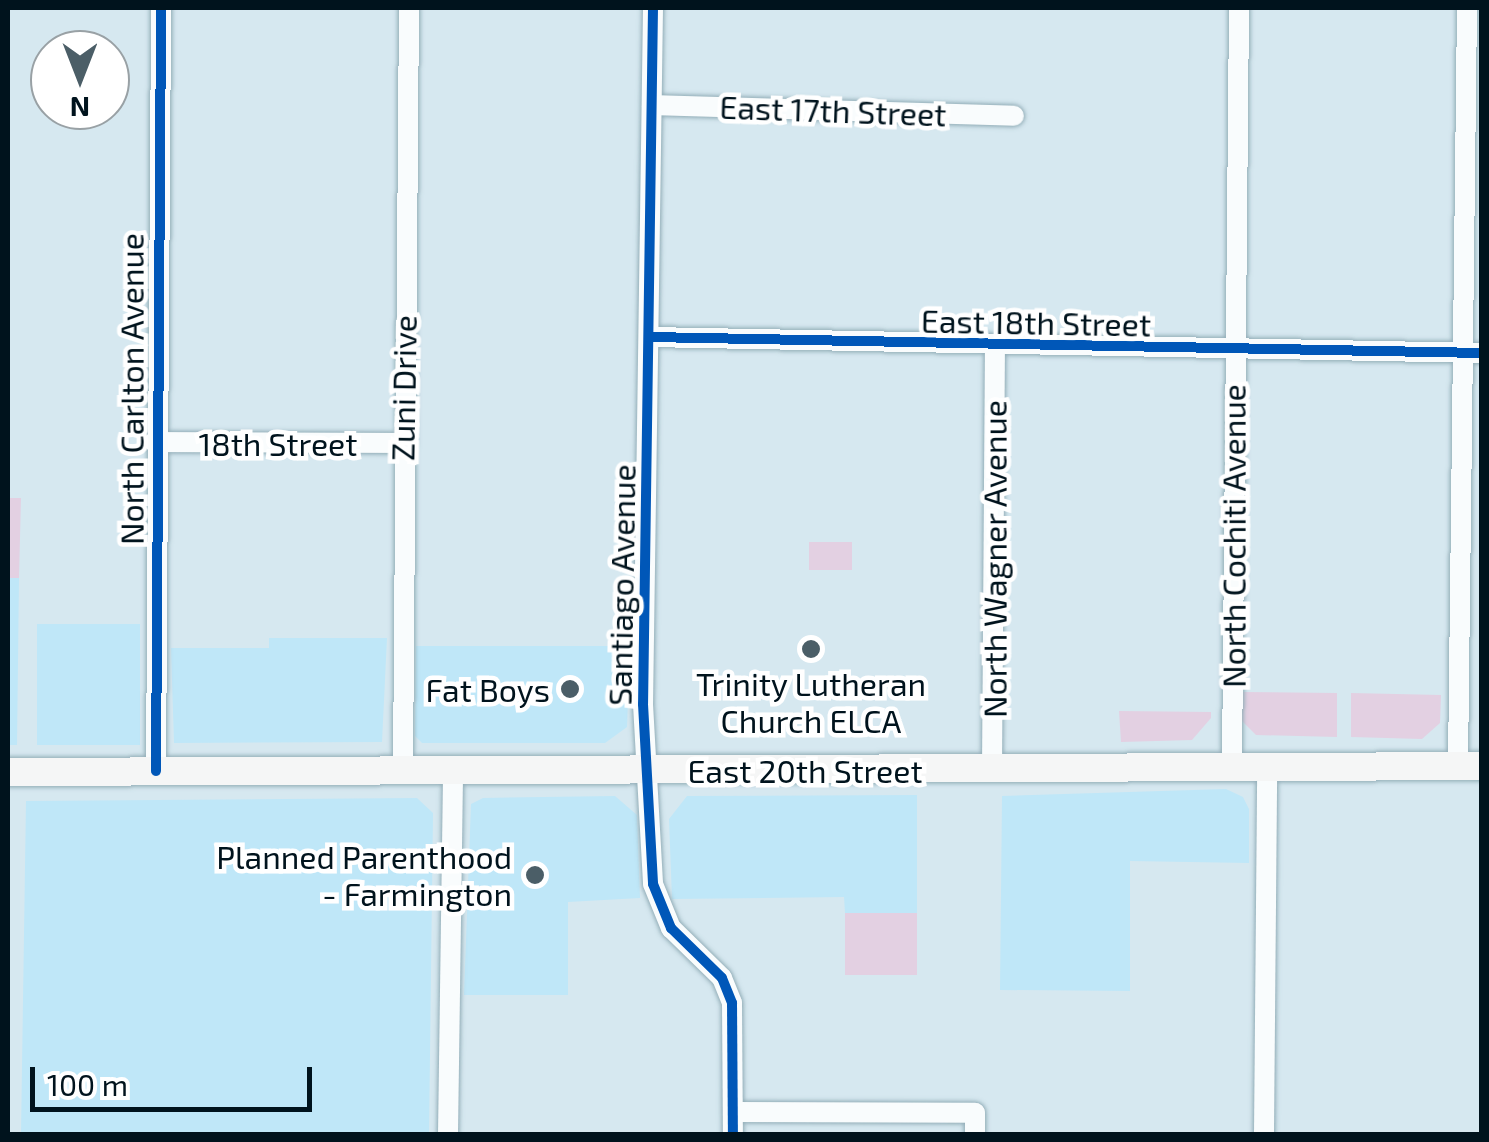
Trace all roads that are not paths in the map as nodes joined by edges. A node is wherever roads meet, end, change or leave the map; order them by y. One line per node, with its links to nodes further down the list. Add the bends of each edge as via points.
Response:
1 (160, 8): 12 (street, North Carlton Avenue)
2 (408, 8): 13 (street, Zuni Drive)
3 (653, 8): 6 (street, Santiago Avenue)
4 (1239, 8): 10 (street, North Cochiti Avenue)
5 (1467, 8): 11 (street)
6 (652, 105): 7 (street, East 17th Street); 8 (street, Santiago Avenue)
7 (1014, 116)
8 (650, 336): 9 (street, East 18th Street); 19 (street, Santiago Avenue, via 643,704)
9 (996, 347): 10 (street, East 18th Street); 20 (street, North Wagner Avenue)
10 (1234, 350): 11 (street, East 18th Street); 15 (street, North Cochiti Avenue)
11 (1474, 352): 16 (street)
12 (154, 442): 13 (street, 18th Street); 21 (street, North Carlton Avenue)
13 (402, 443): 17 (street, Zuni Drive)
14 (1267, 763): 15 (main road, East 20th Street); 16 (main road, East 20th Street); 27 (street)
15 (1232, 764): 20 (main road, East 20th Street)
16 (1470, 766)
17 (403, 769): 18 (main road, East 20th Street); 21 (main road, East 20th Street)
18 (453, 769): 19 (main road, East 20th Street); 24 (street)
19 (648, 769): 20 (main road, East 20th Street); 23 (street, Santiago Avenue, via 656,898 671,928 722,978 732,1004)
20 (992, 770)
21 (156, 771): 22 (main road, East 20th Street)
22 (8, 772)
23 (733, 1112): 25 (street, Santiago Avenue); 26 (street, via 975,1112)
24 (448, 1134)
25 (733, 1134)
26 (975, 1134)
27 (1264, 1134)

